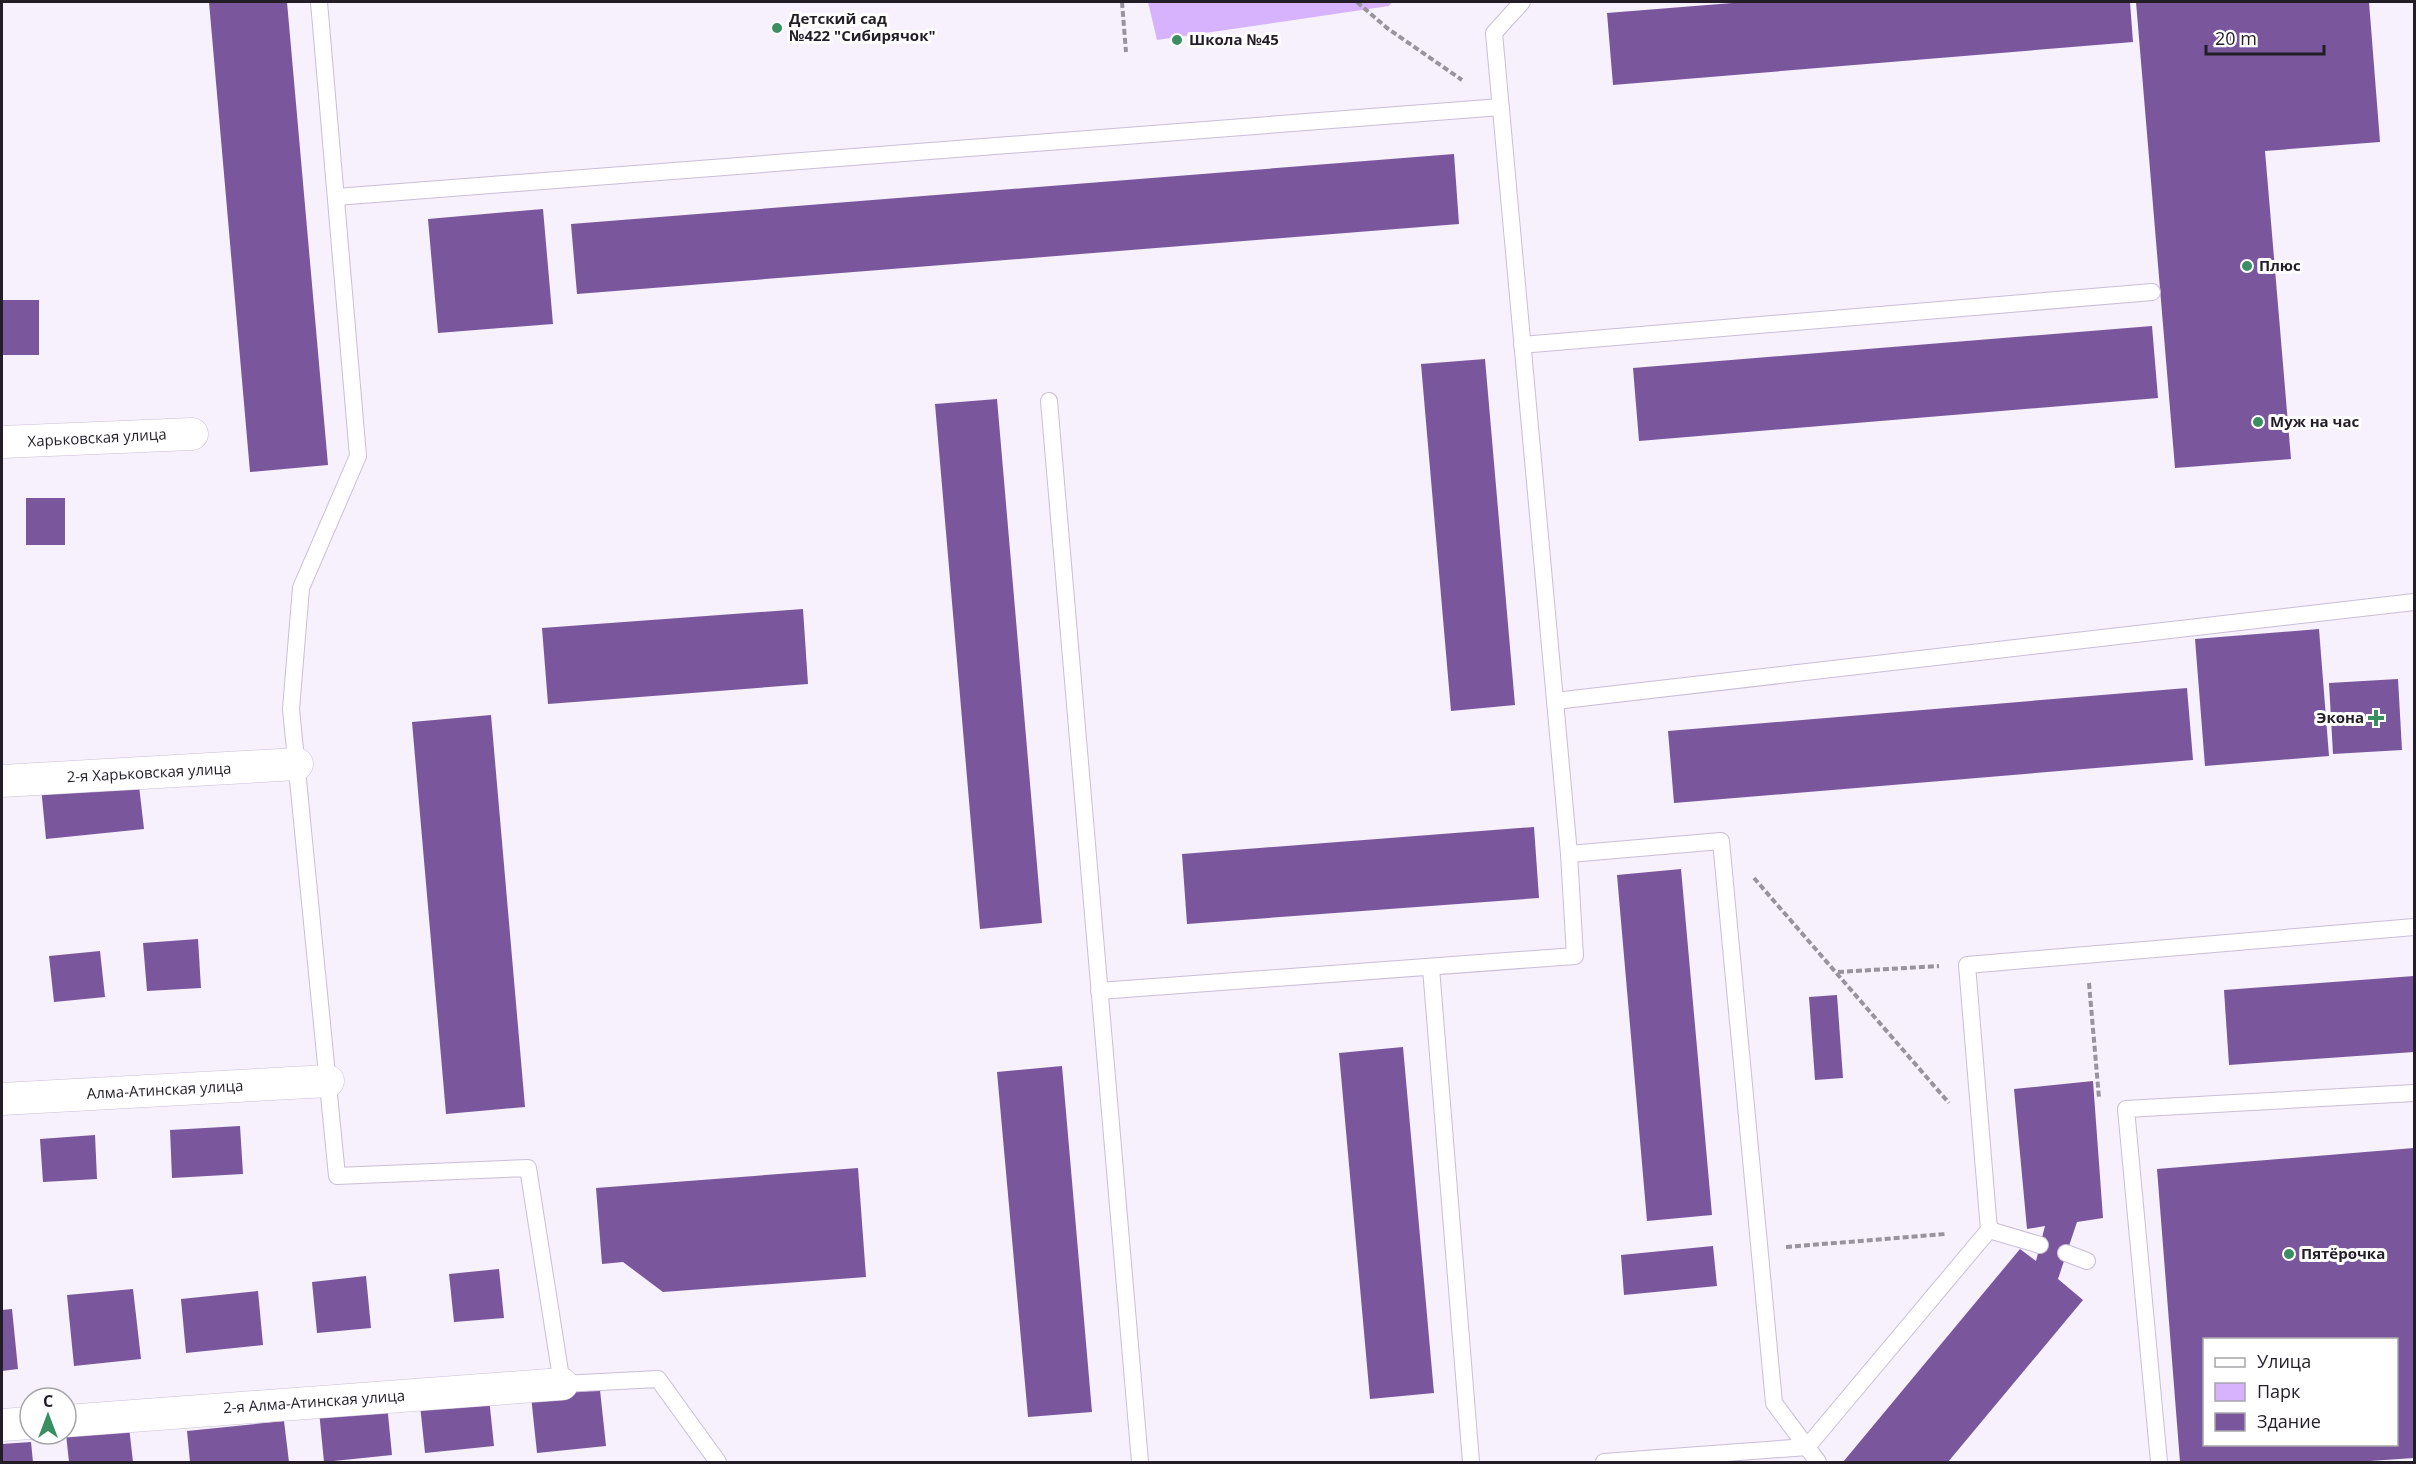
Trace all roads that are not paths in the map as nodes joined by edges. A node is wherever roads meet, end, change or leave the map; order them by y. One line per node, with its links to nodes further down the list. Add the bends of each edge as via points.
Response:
1 (319, 2): 4 (lane)
2 (1522, 2): 3 (lane, via 1494,33)
3 (1501, 107): 4 (lane); 6 (lane)
4 (336, 196): 12 (lane, via 358,456 301,588 291,709)
5 (2152, 292): 6 (lane)
6 (1522, 345): 11 (lane)
7 (1049, 401): 17 (lane)
8 (192, 434): 9 (street, Харьковская улица)
9 (2, 442)
10 (2415, 602): 11 (lane)
11 (1555, 701): 14 (lane)
12 (297, 764): 13 (street, 2-я Харьковская улица); 18 (lane)
13 (2, 781)
14 (1569, 854): 16 (lane, via 1575,956); 29 (lane, via 1721,841 1774,1403)
15 (2415, 927): 21 (lane, via 1967,965)
16 (1431, 968): 17 (lane); 32 (lane)
17 (1099, 991): 31 (lane)
18 (328, 1082): 20 (street, Алма-Атинская улица); 25 (lane, via 337,1176 528,1168)
19 (2415, 1093): 35 (lane, via 2127,1109)
20 (2, 1099)
21 (1989, 1230): 22 (lane); 29 (lane)
22 (2040, 1245)
23 (2066, 1253): 24 (lane)
24 (2087, 1261)
25 (562, 1384): 26 (street, 2-я Алма-Атинская улица); 30 (lane, via 658,1379)
26 (78, 1419)
27 (18, 1424): 28 (street)
28 (2, 1425)
29 (1807, 1447): 33 (lane); 34 (lane)
30 (718, 1462)
31 (1140, 1462)
32 (1471, 1462)
33 (1604, 1462)
34 (1818, 1462)
35 (2158, 1462)

